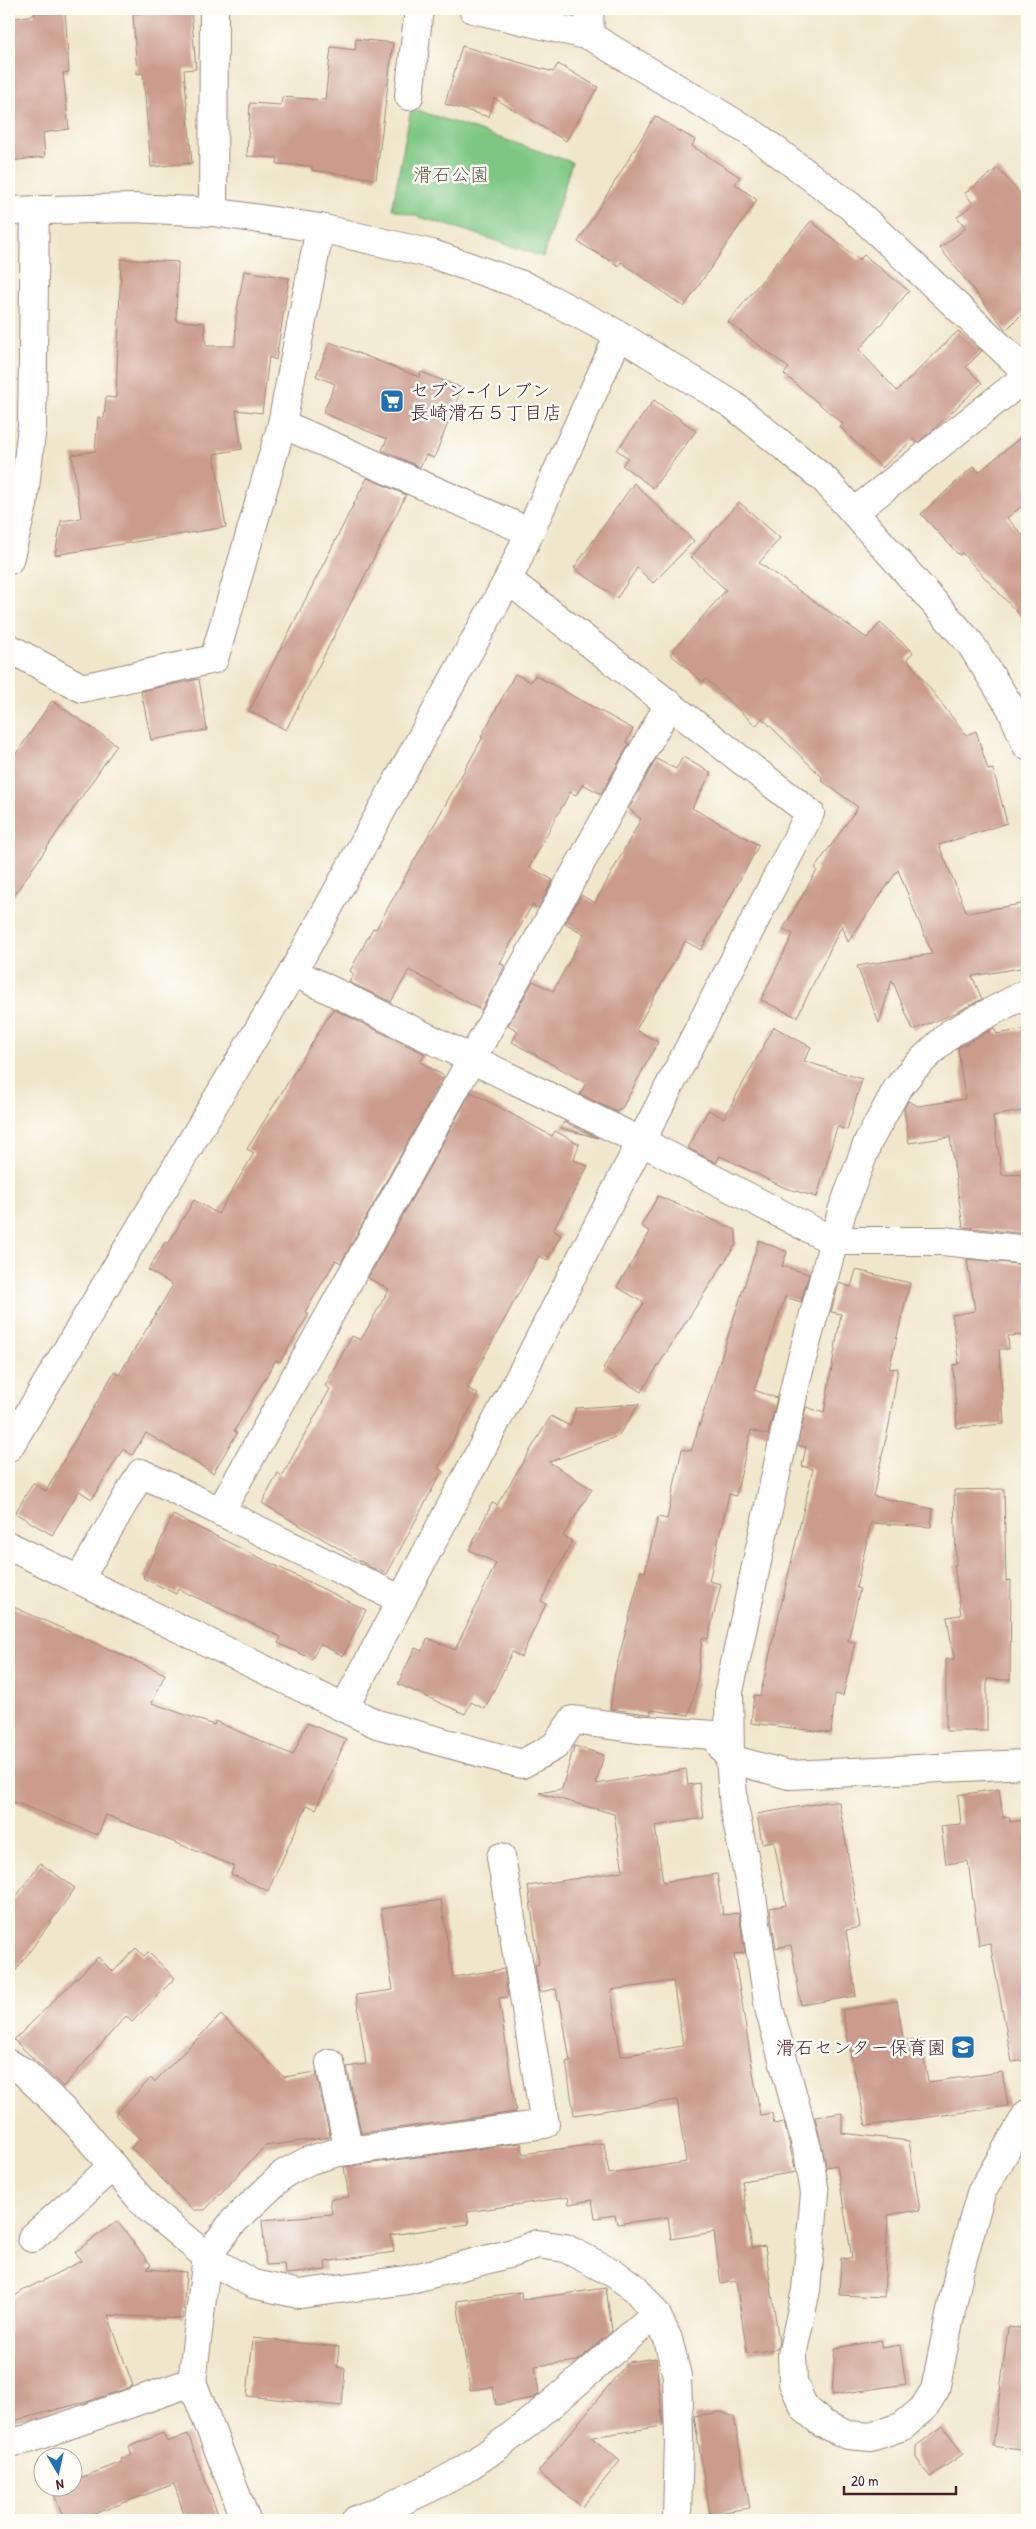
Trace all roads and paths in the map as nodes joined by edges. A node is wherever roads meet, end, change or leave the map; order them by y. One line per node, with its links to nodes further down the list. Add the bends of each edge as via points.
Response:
1 (214, 9): 8 (street)
2 (420, 9): 6 (street)
3 (473, 9): 5 (street)
4 (589, 9): 5 (street)
5 (590, 36): 11 (street, via 755,136 850,206)
6 (409, 96)
7 (22, 210): 8 (street, via 132,208); 16 (street, via 32,426 23,505)
8 (213, 212): 9 (street)
9 (320, 228): 10 (street, via 432,254 525,286); 13 (street)
10 (619, 335): 14 (street, via 733,405 825,480); 15 (street)
11 (1027, 372)
12 (1027, 376): 14 (street)
13 (282, 424): 15 (street); 18 (street, via 214,659 82,688)
14 (854, 512): 20 (street, via 970,643 1011,708)
15 (530, 532): 17 (street)
16 (9, 560)
17 (508, 580): 19 (street); 21 (street)
18 (9, 648)
19 (669, 704): 23 (street); 24 (street, via 810,813)
20 (1027, 746)
21 (293, 972): 23 (street); 27 (street)
22 (1027, 993): 25 (street, via 951,1033 897,1089 868,1142)
23 (470, 1058): 24 (street); 28 (street)
24 (640, 1141): 25 (street); 31 (street, via 530,1359)
25 (834, 1242): 26 (street, via 943,1241); 33 (street, via 797,1377 729,1691)
26 (1027, 1250)
27 (9, 1447)
28 (220, 1512): 30 (street, via 140,1473); 31 (street)
29 (9, 1546): 30 (street)
30 (79, 1580): 32 (street)
31 (402, 1600): 32 (street)
32 (344, 1708): 33 (street, via 376,1724 522,1764 556,1746 573,1720 714,1735)
33 (730, 1759): 34 (street, via 790,1775); 38 (street, via 734,1807 751,1890 769,2008 808,2152 815,2193 806,2290 792,2355 794,2383 799,2398 823,2424 848,2435 871,2437 903,2426 924,2409 935,2390 959,2272 982,2193)
34 (1027, 1764)
35 (501, 1858): 39 (street, via 545,2124)
36 (330, 2063): 39 (street)
37 (9, 2064): 40 (street, via 24,2072 79,2126)
38 (1027, 2114)
39 (349, 2151): 42 (street, via 310,2160 284,2173 234,2220)
40 (113, 2166): 41 (street); 42 (street, via 147,2206)
41 (32, 2238)
42 (207, 2256): 43 (street, via 253,2284 299,2294 407,2280 537,2244 565,2248 615,2274 636,2289); 44 (street)
43 (656, 2314): 47 (street, via 535,2417 462,2470); 48 (street, via 668,2339 677,2376)
44 (192, 2382): 45 (street, via 28,2440); 46 (street)
45 (9, 2443)
46 (246, 2520)
47 (356, 2520)
48 (677, 2520)

